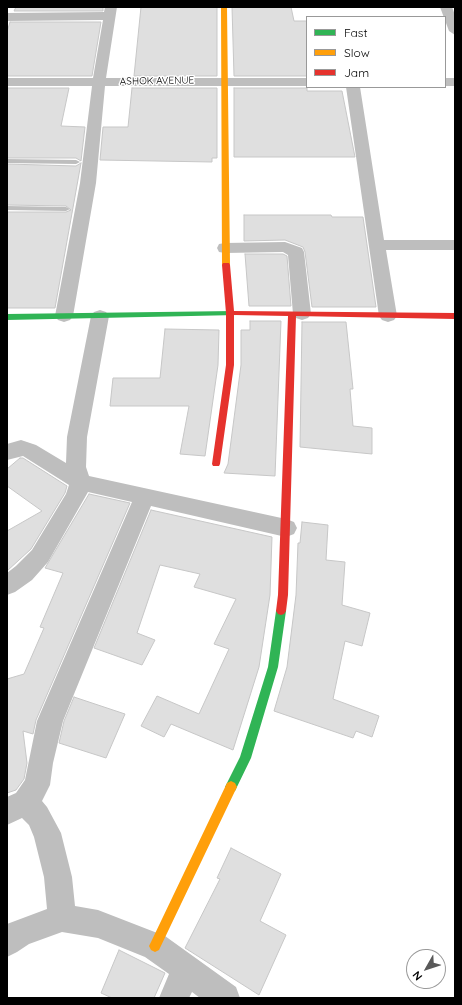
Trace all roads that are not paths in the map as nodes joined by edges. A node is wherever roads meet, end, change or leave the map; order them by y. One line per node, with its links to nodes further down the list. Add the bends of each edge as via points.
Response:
1 (224, 7): 6 (street)
2 (446, 7): 5 (street)
3 (111, 12): 4 (street); 8 (street)
4 (7, 17)
5 (455, 32)
6 (226, 80): 8 (street, ASHOK AVENUE); 9 (street, ASHOK AVENUE); 17 (street)
7 (7, 82): 8 (street, ASHOK AVENUE)
8 (99, 82): 20 (street, via 88,183)
9 (306, 82)
10 (353, 88): 15 (street)
11 (7, 161): 12 (lane)
12 (76, 162)
13 (7, 208): 14 (lane)
14 (66, 209)
15 (377, 245): 16 (street); 22 (street)
16 (455, 245)
17 (225, 248): 18 (street); 19 (street, via 286,247 296,252)
18 (230, 313): 19 (street); 21 (street); 26 (street, via 230,365)
19 (297, 314): 22 (street); 29 (street)
20 (64, 316): 21 (street); 24 (street)
21 (100, 316): 27 (street, via 77,437 76,467)
22 (388, 316): 23 (street)
23 (455, 316)
24 (7, 317)
25 (7, 452): 27 (street, via 21,448 29,450)
26 (216, 464)
27 (80, 482): 28 (street); 30 (street, via 67,514 40,556 24,573)
28 (145, 496): 29 (street); 31 (street, via 50,721 37,785)
29 (286, 528): 34 (street, via 283,595 273,667 245,758)
30 (7, 585)
31 (16, 807): 32 (street, via 38,816 47,833 58,877)
32 (62, 918): 33 (street, via 21,932); 34 (street, via 98,924)
33 (7, 942)
34 (155, 946): 35 (street)
35 (186, 970): 36 (street); 37 (street)
36 (174, 998)
37 (225, 998)

